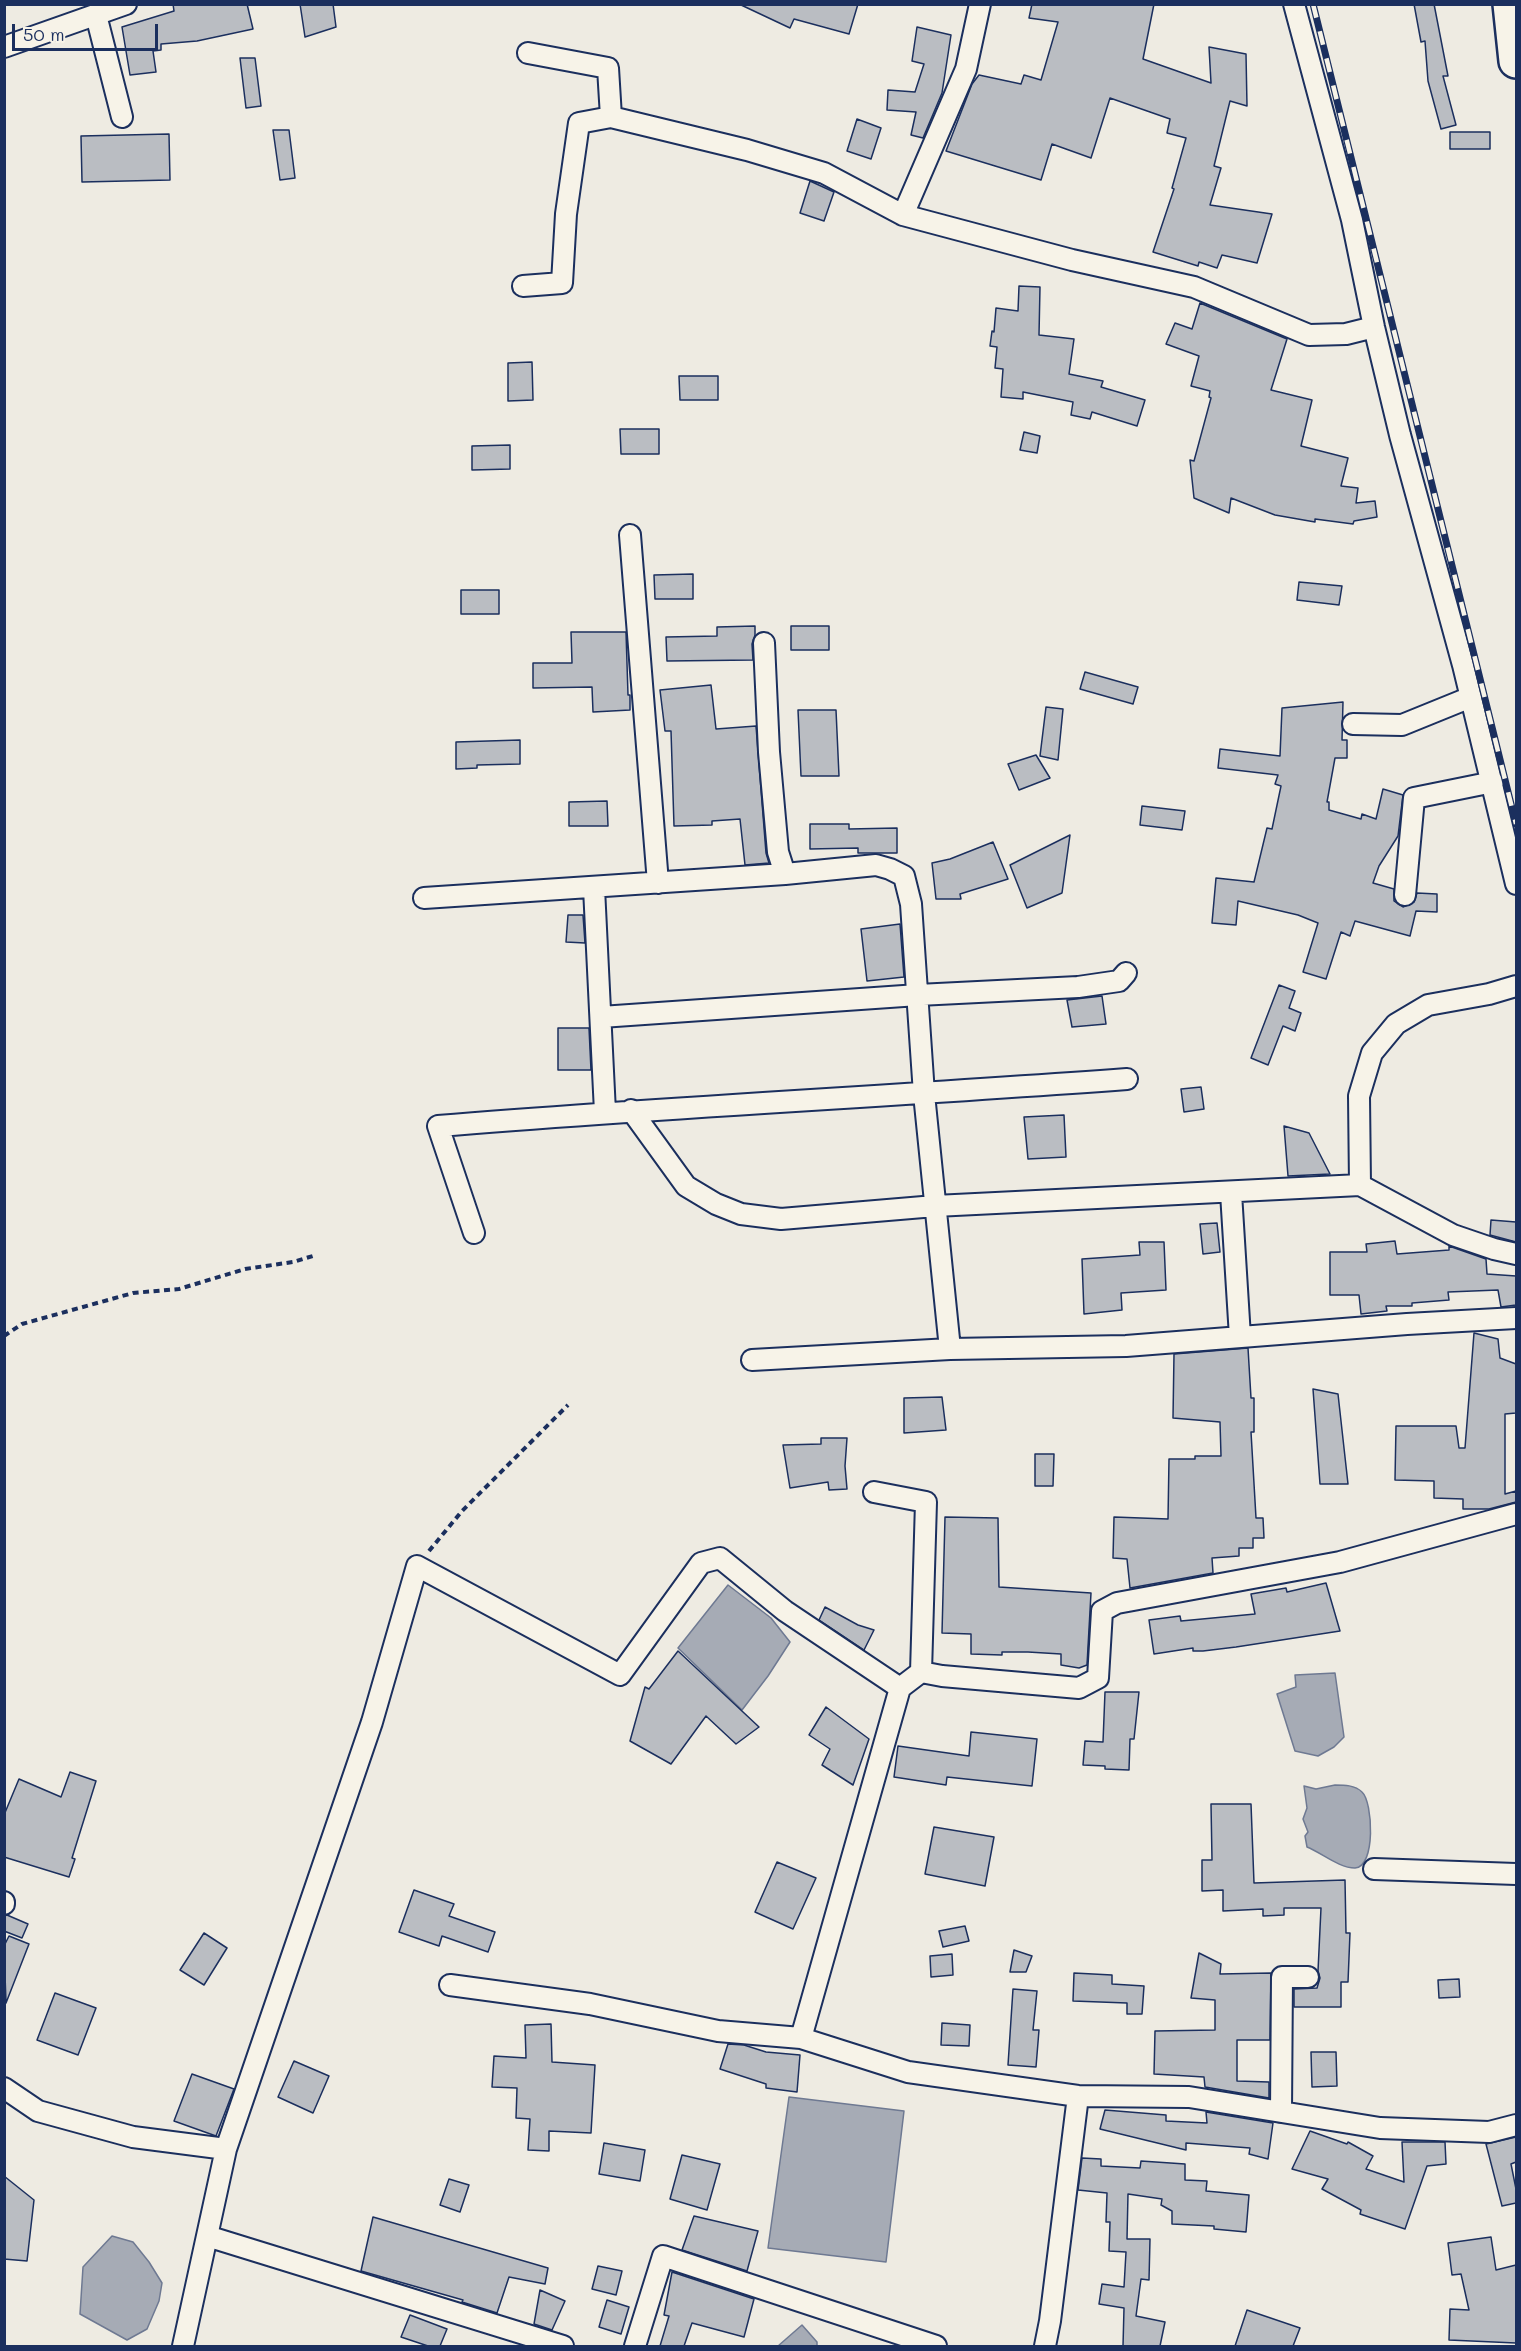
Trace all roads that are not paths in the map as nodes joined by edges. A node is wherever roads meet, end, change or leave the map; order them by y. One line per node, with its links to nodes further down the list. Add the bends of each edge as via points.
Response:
1 (126, 4): 5 (street)
2 (980, 4): 11 (street, via 966,69)
3 (1294, 4): 13 (street, via 1352,220)
4 (1510, 4): 8 (highway)
5 (96, 15): 6 (street); 9 (street)
6 (4, 47)
7 (528, 53): 10 (street, via 608,68)
8 (1516, 61)
9 (122, 117)
10 (611, 117): 11 (street, via 824,173); 12 (street, via 579,123 566,214 562,283)
11 (903, 215): 13 (street, via 1072,260 1194,287 1309,335 1346,334)
12 (523, 286)
13 (1374, 327): 16 (street)
14 (630, 536): 20 (street)
15 (765, 643): 19 (street, via 771,774 778,852)
16 (1471, 697): 17 (street, via 1402,725); 18 (street)
17 (1353, 724)
18 (1493, 782): 21 (street); 23 (street, via 1414,798)
19 (785, 874): 20 (street); 27 (street, via 876,865 904,876 911,904)
20 (658, 883): 22 (street)
21 (1516, 884)
22 (594, 888): 24 (street); 28 (street)
23 (1405, 895)
24 (424, 898)
25 (1126, 973): 27 (street, via 1119,981 1078,987)
26 (1516, 986): 33 (street, via 1428,1005 1396,1024 1372,1053 1359,1096)
27 (918, 995): 28 (street); 30 (street)
28 (601, 1017): 32 (street)
29 (1127, 1078): 30 (street)
30 (924, 1094): 31 (street); 35 (street)
31 (631, 1110): 32 (street); 35 (street, via 686,1186 741,1214 781,1219)
32 (605, 1112): 36 (street, via 438,1126)
33 (1360, 1185): 34 (street); 37 (street, via 1453,1235)
34 (1232, 1192): 35 (street); 39 (street)
35 (935, 1206): 40 (street)
36 (474, 1233)
37 (1516, 1254)
38 (1516, 1318): 39 (street)
39 (1240, 1336): 40 (street, via 1126,1346)
40 (950, 1349): 41 (street)
41 (752, 1360)
42 (874, 1492): 44 (street, via 926,1502)
43 (1516, 1514): 44 (street, via 1340,1562 1117,1603 1102,1611 1098,1678 1079,1688)
44 (921, 1672): 45 (street)
45 (900, 1688): 50 (street); 55 (street, via 785,1611 720,1558 701,1563 620,1675 417,1566 372,1722)
46 (1374, 1869): 47 (street)
47 (1516, 1874)
48 (1308, 1977): 53 (street, via 1282,1977)
49 (450, 1985): 50 (street, via 590,2004 718,2031)
50 (801, 2038): 52 (street, via 909,2072)
51 (4, 2088): 55 (street, via 38,2111 133,2137)
52 (1078, 2096): 53 (street, via 1189,2097); 61 (street)
53 (1281, 2112): 54 (street, via 1391,2128 1489,2133)
54 (1516, 2125)
55 (226, 2149): 56 (street)
56 (207, 2236): 57 (street); 58 (street)
57 (183, 2346)
58 (563, 2346)
59 (635, 2346): 60 (street, via 663,2256)
60 (936, 2346)
61 (1045, 2346)

